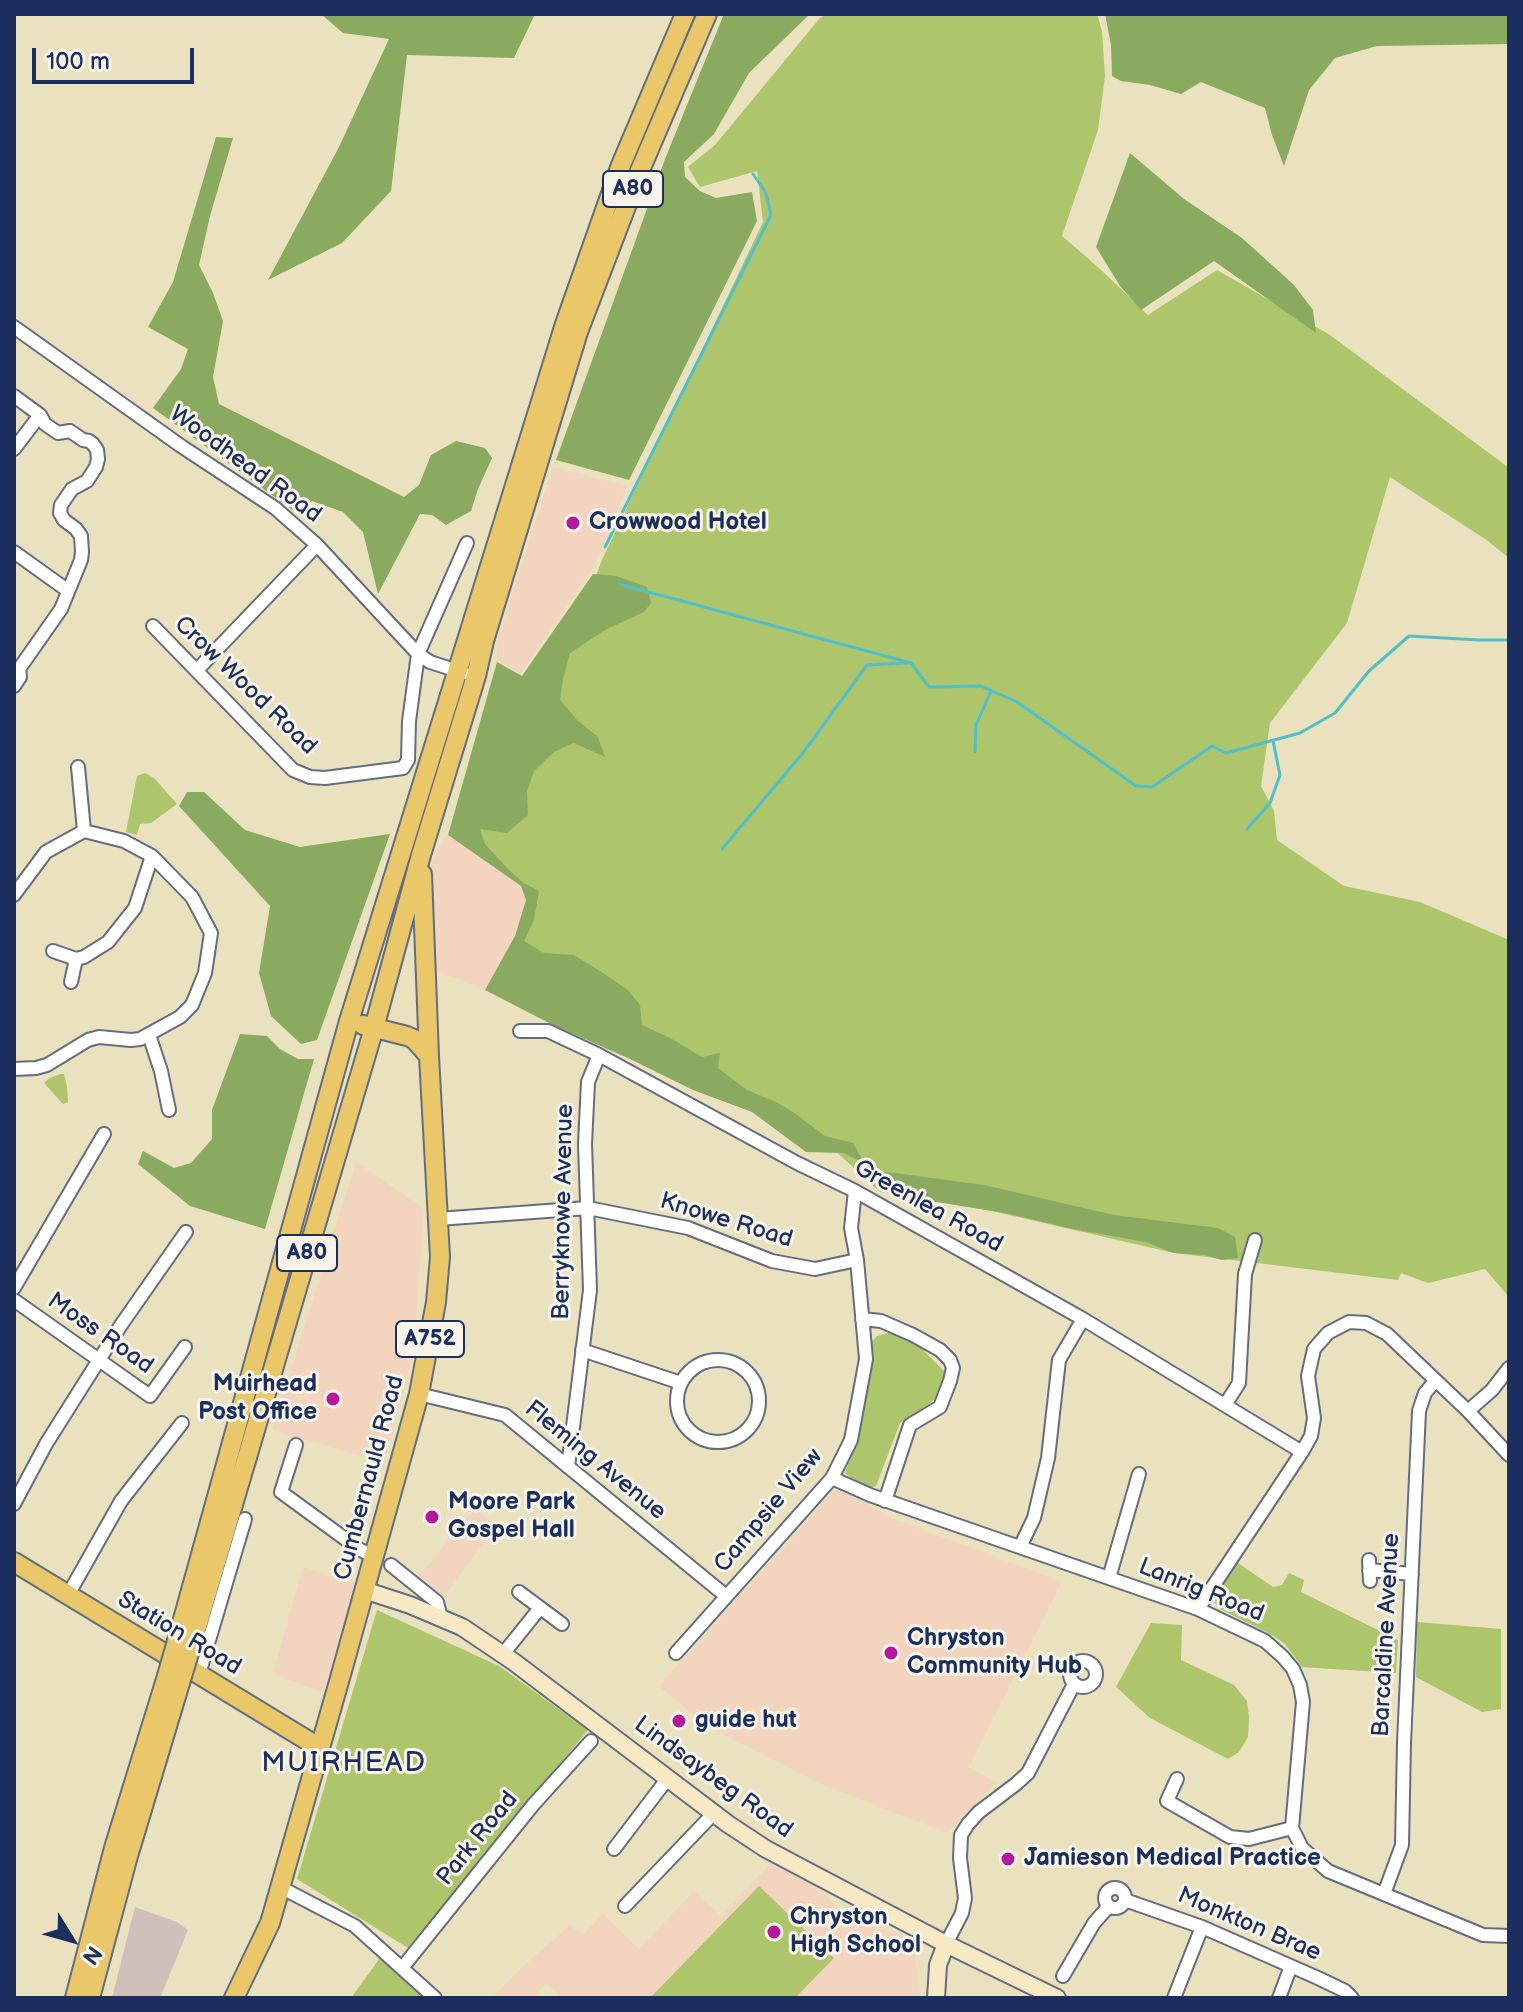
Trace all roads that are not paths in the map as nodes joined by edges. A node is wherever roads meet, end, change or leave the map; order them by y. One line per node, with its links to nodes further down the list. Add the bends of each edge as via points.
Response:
1 (685, 14): 15 (main road, A80, via 621,165 570,309)
2 (707, 14): 16 (main road, A80, via 578,332)
3 (14, 327): 8 (street, Woodhead Road, via 275,508)
4 (14, 396): 5 (street)
5 (40, 415): 6 (street); 10 (street, via 58,433 70,431 97,450 96,467 87,481 72,489 61,505 64,520 81,536 81,560)
6 (14, 449)
7 (467, 543): 12 (street)
8 (317, 545): 12 (street, Woodhead Road); 14 (street)
9 (14, 552): 10 (street)
10 (67, 590): 13 (street, via 61,609)
11 (153, 626): 14 (street, Crow Wood Road)
12 (418, 654): 14 (street, Crow Wood Road, via 403,768 325,778 293,770); 15 (street, Woodhead Road)
13 (16, 667): 17 (street, via 20,677)
14 (197, 670)
15 (457, 671): 16 (street, Woodhead Road); 26 (main road, A80)
16 (476, 676): 20 (main road, A80)
17 (14, 686)
18 (78, 767): 19 (street)
19 (84, 831): 21 (street, via 124,841); 22 (street, via 46,852)
20 (421, 855): 27 (main road, A80); 31 (main road, Cumbernauld Road / A752)
21 (152, 856): 24 (street, via 135,908 108,942); 29 (street, via 192,897 211,933 205,973 192,1005)
22 (14, 895)
23 (53, 951): 24 (street)
24 (76, 959): 25 (street)
25 (71, 982)
26 (349, 1021): 27 (main road); 79 (main road, A80)
27 (374, 1028): 31 (main road, via 414,1039); 79 (main road, A80)
28 (520, 1031): 30 (street, Greenlea Road, via 548,1031)
29 (149, 1035): 32 (street, via 131,1040 99,1037 47,1065); 33 (street)
30 (599, 1055): 35 (street, Greenlea Road); 36 (street, Berryknowe Avenue, via 588,1082)
31 (429, 1056): 37 (main road, Cumbernauld Road / A752)
32 (14, 1069)
33 (169, 1110)
34 (104, 1134): 41 (street)
35 (855, 1191): 40 (street, Campsie View, via 851,1228); 44 (street, Greenlea Road)
36 (588, 1208): 37 (street, Knowe Road); 40 (street, Knowe Road, via 688,1228 772,1261 815,1269); 46 (street, Berryknowe Avenue, via 590,1290)
37 (438, 1219): 51 (main road, Cumbernauld Road / A752, via 436,1302)
38 (186, 1232): 47 (street)
39 (1255, 1240): 52 (street, via 1245,1274 1239,1383)
40 (857, 1260): 43 (street, Campsie View)
41 (14, 1288)
42 (14, 1300): 47 (street, Moss Road)
43 (862, 1319): 60 (street, Campsie View, via 866,1359 851,1440); 61 (street, via 913,1335 940,1350 953,1368 940,1407 910,1425)
44 (1083, 1319): 52 (street, Greenlea Road); 64 (street, via 1059,1360 1048,1458 1034,1518)
45 (185, 1347): 47 (street, Moss Road, via 150,1396)
46 (582, 1350): 50 (street); 58 (street, Berryknowe Avenue)
47 (99, 1361): 62 (street)
48 (1509, 1368): 53 (street)
49 (1435, 1381): 53 (street); 56 (street, via 1387,1334 1366,1323 1349,1322 1328,1333 1314,1349 1308,1376 1314,1418); 69 (street, Barcaldine Avenue, via 1419,1411)
50 (681, 1383): 50 (street, via 690,1371 713,1360 735,1364 756,1386 757,1415 743,1434 723,1442 694,1436 677,1409)
51 (419, 1394): 58 (street, Fleming Avenue, via 505,1415); 65 (main road, Cumbernauld Road / A752)
52 (1225, 1405): 56 (street, Greenlea Road)
53 (1468, 1411): 57 (street)
54 (182, 1423): 73 (street, via 121,1501)
55 (296, 1445): 65 (street, via 281,1492)
56 (1302, 1452): 76 (street)
57 (1509, 1455)
58 (568, 1467): 74 (street, Fleming Avenue)
59 (1139, 1474): 70 (street)
60 (832, 1478): 61 (street, Lanrig Road); 74 (street, Campsie View)
61 (885, 1501): 64 (street, Lanrig Road)
62 (14, 1504)
63 (245, 1519): 82 (street)
64 (1020, 1547): 70 (street, Lanrig Road)
65 (374, 1557): 71 (main road, Cumbernauld Road / A752)
66 (14, 1562): 73 (main road, Station Road)
67 (1369, 1570): 69 (street)
68 (395, 1573): 77 (street, Lindsaybeg Road, via 437,1602)
69 (1412, 1574): 93 (street, Barcaldine Avenue, via 1402,1845)
70 (1109, 1578): 76 (street, Lanrig Road)
71 (364, 1590): 77 (main road, Lindsaybeg Road); 86 (main road, Cumbernauld Road / A752)
72 (519, 1592): 75 (street)
73 (68, 1595): 82 (main road, Station Road)
74 (726, 1596): 80 (street, Campsie View)
75 (540, 1608): 78 (street); 81 (street)
76 (1198, 1609): 90 (street, Lanrig Road, via 1265,1641 1293,1669 1300,1685)
77 (441, 1618): 81 (main road, Lindsaybeg Road)
78 (562, 1624)
79 (184, 1645): 83 (main road, A80, bridge)
80 (676, 1653)
81 (503, 1654): 87 (main road, Lindsaybeg Road)
82 (199, 1674): 86 (main road, Station Road)
83 (174, 1679): 101 (main road, A80, via 114,1848); 102 (main road, A80)
84 (1074, 1684): 97 (street, via 1028,1773 979,1812 961,1835 965,1898)
85 (591, 1741): 99 (street, Park Road)
86 (320, 1748): 92 (main road, Cumbernauld Road / A752)
87 (668, 1778): 89 (main road, Lindsaybeg Road); 91 (street)
88 (1177, 1779): 90 (street, via 1167,1801 1230,1837 1249,1839)
89 (714, 1813): 94 (street); 97 (main road, Lindsaybeg Road, via 766,1849)
90 (1292, 1828): 93 (street, via 1302,1848 1328,1871)
91 (614, 1849)
92 (280, 1887): 99 (street, via 355,1926); 103 (main road, Cumbernauld Road / A752, via 270,1923)
93 (1384, 1894): 96 (street, via 1483,1935)
94 (625, 1906)
95 (1202, 1927): 98 (street, Monkton Brae); 100 (street, Monkton Brae, via 1110,1890 1109,1906); 107 (street)
96 (1509, 1936)
97 (946, 1944): 105 (main road, via 938,1965); 106 (main road, Lindsaybeg Road)
98 (1291, 1966): 108 (street); 109 (street, Monkton Brae)
99 (402, 1968): 104 (street)
100 (1063, 1976)
101 (75, 1998)
102 (90, 1998)
103 (234, 1998)
104 (435, 1998)
105 (936, 1998)
106 (1057, 1998)
107 (1174, 1998)
108 (1279, 1998)
109 (1352, 1998)

